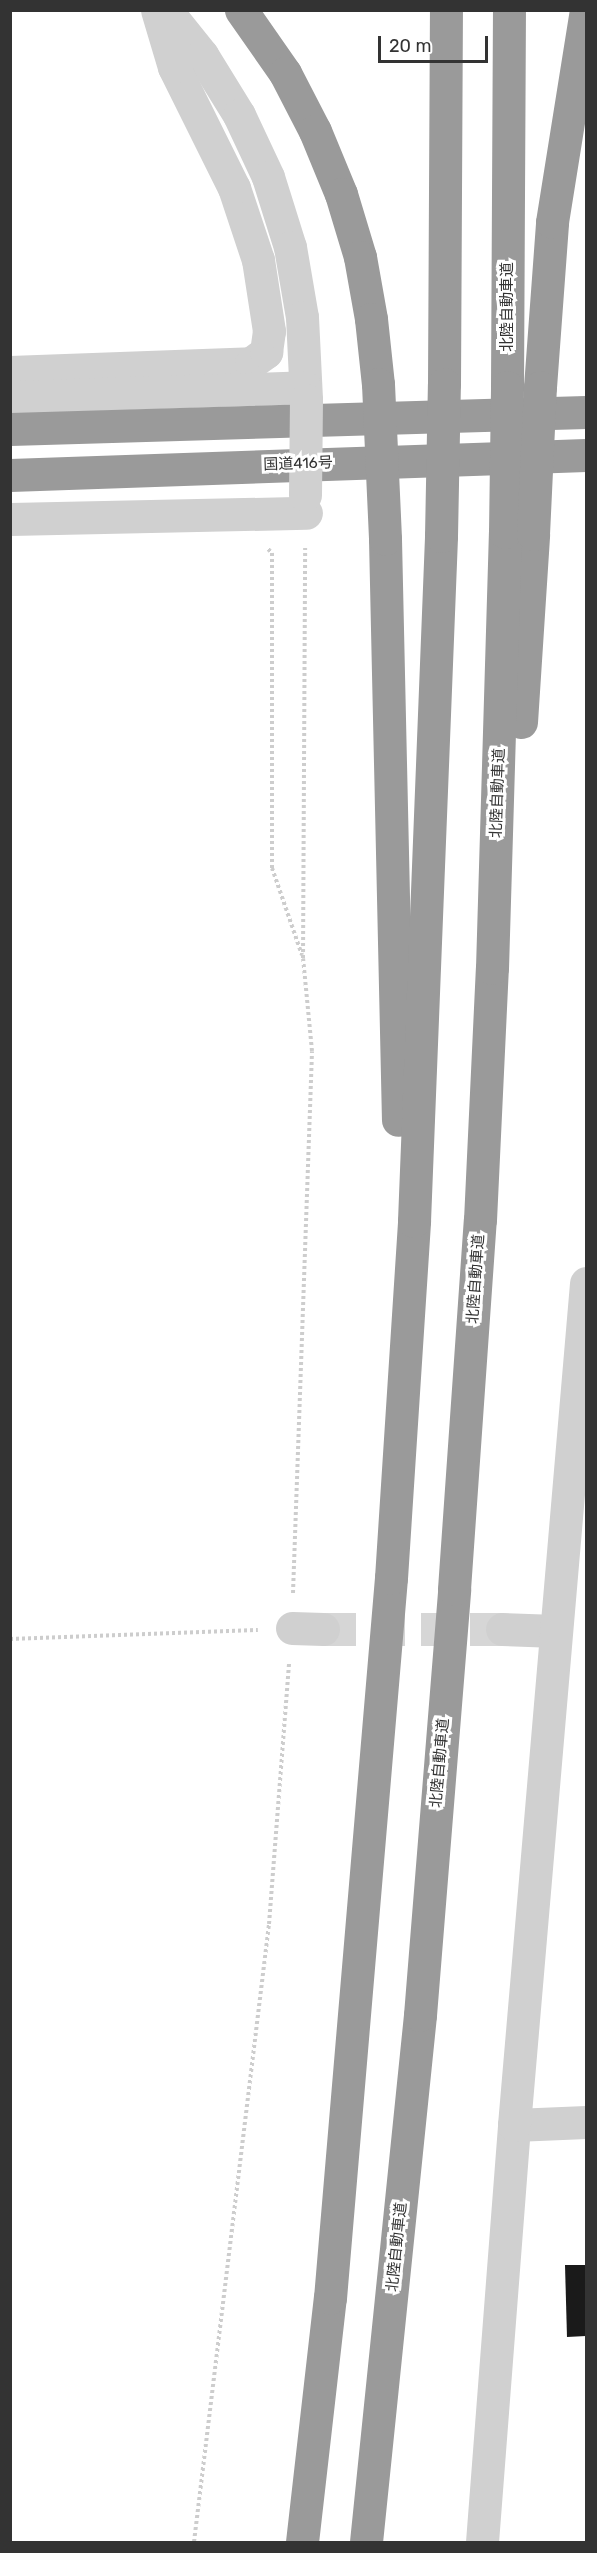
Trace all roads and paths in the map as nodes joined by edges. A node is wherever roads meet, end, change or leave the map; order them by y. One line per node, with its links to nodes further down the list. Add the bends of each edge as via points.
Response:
1 (157, 10): 7 (street, via 174,67 234,188 255,250 269,331 266,351 251,363)
2 (166, 10): 8 (street, via 202,55 239,115 268,177 290,247 302,317)
3 (241, 10): 20 (highway, bridge, via 285,73 341,194 360,257 378,384 396,958 399,1218)
4 (446, 10): 20 (highway, bridge, via 441,536 414,1221)
5 (509, 10): 16 (highway, 北陸自動車道, bridge, via 507,387)
6 (586, 10): 16 (highway, bridge, via 552,222 540,387)
7 (10, 372)
8 (305, 394): 9 (street); 14 (street, bridge)
9 (10, 397)
10 (586, 412): 11 (highway)
11 (10, 429)
12 (586, 455): 13 (highway, 国道416号)
13 (10, 475)
14 (306, 504): 15 (street); 18 (path)
15 (10, 519)
16 (519, 533): 29 (highway, 北陸自動車道, via 506,972 480,1220 420,2015)
17 (266, 547): 18 (path, via 272,552 272,867)
18 (303, 958): 21 (path, via 312,1052)
19 (586, 1283): 23 (street)
20 (391, 1578): 28 (highway, via 335,2240)
21 (307, 1629): 24 (path); 27 (path)
22 (502, 1629): 23 (street)
23 (556, 1631): 26 (street)
24 (10, 1639)
25 (586, 2122): 26 (street)
26 (513, 2125): 30 (street)
27 (194, 2542)
28 (302, 2542)
29 (366, 2542)
30 (482, 2542)

